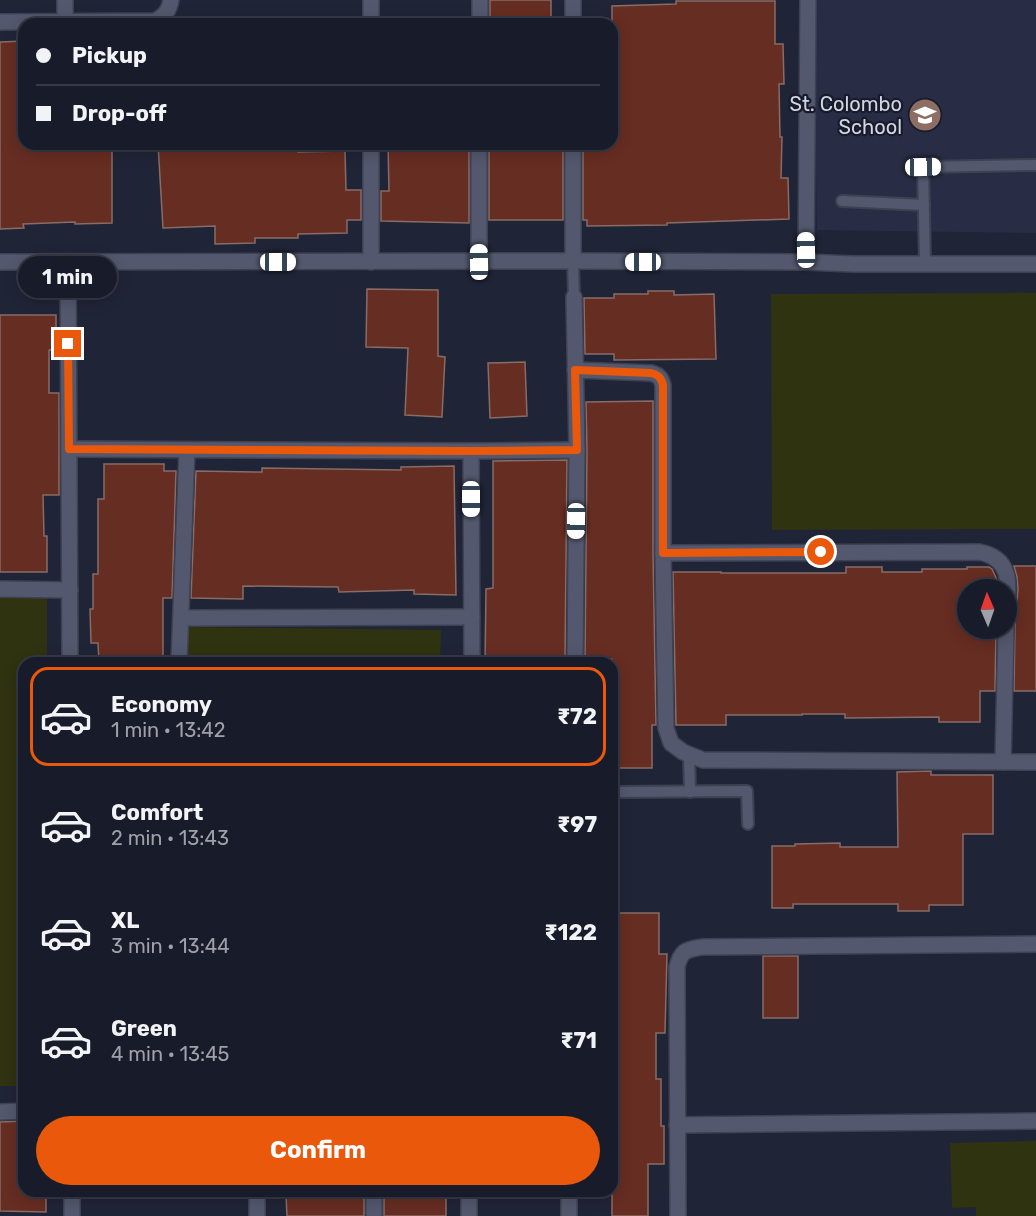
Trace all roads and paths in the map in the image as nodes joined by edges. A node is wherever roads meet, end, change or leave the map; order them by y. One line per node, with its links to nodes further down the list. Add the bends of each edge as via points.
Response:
1 (65, 0): 7 (street)
2 (171, 0): 8 (street)
3 (371, 0): 9 (street)
4 (480, 0): 10 (street)
5 (573, 0): 11 (street)
6 (808, 0): 25 (street)
7 (65, 18)
8 (160, 18)
9 (371, 18)
10 (480, 18)
11 (573, 18)
12 (0, 22): 13 (street)
13 (18, 22)
14 (371, 150): 23 (street)
15 (479, 150): 24 (street)
16 (573, 150): 20 (street)
17 (1036, 165): 19 (lane, via 923,167)
18 (842, 201): 19 (lane)
19 (924, 205): 26 (lane)
20 (573, 261): 24 (street); 25 (street); 28 (lane)
21 (0, 262): 22 (street)
22 (68, 262): 23 (street); 30 (street)
23 (371, 262): 24 (street)
24 (479, 262)
25 (806, 262): 26 (street)
26 (925, 263): 27 (street)
27 (1036, 264)
28 (574, 297): 29 (street)
29 (575, 370): 32 (street); 34 (street, via 651,373 661,378)
30 (69, 449): 31 (street); 37 (street)
31 (188, 450): 33 (street); 39 (street)
32 (577, 450): 33 (street); 44 (street)
33 (471, 451): 38 (street)
34 (663, 553): 35 (street, via 979,552 1001,562); 45 (street, via 666,728 671,743)
35 (1008, 579)
36 (0, 589): 37 (street)
37 (70, 590): 41 (street)
38 (472, 617): 39 (street); 43 (street)
39 (181, 618): 42 (street)
40 (1006, 639): 46 (street)
41 (70, 657)
42 (179, 657)
43 (472, 657)
44 (575, 657)
45 (689, 755): 46 (street, via 703,759); 49 (lane)
46 (1003, 762): 47 (street)
47 (1036, 762)
48 (618, 792): 49 (lane)
49 (690, 792): 50 (lane, via 747,791)
50 (748, 824)
51 (1036, 944): 55 (street, via 688,950 680,956 677,967)
52 (0, 1112): 53 (street)
53 (18, 1112)
54 (1036, 1120): 55 (street)
55 (677, 1125): 66 (street)
56 (72, 1197): 61 (street)
57 (257, 1197): 62 (street)
58 (374, 1197): 63 (street)
59 (469, 1197): 64 (street)
60 (569, 1197): 65 (street)
61 (72, 1216)
62 (257, 1216)
63 (374, 1216)
64 (470, 1216)
65 (569, 1216)
66 (678, 1216)

